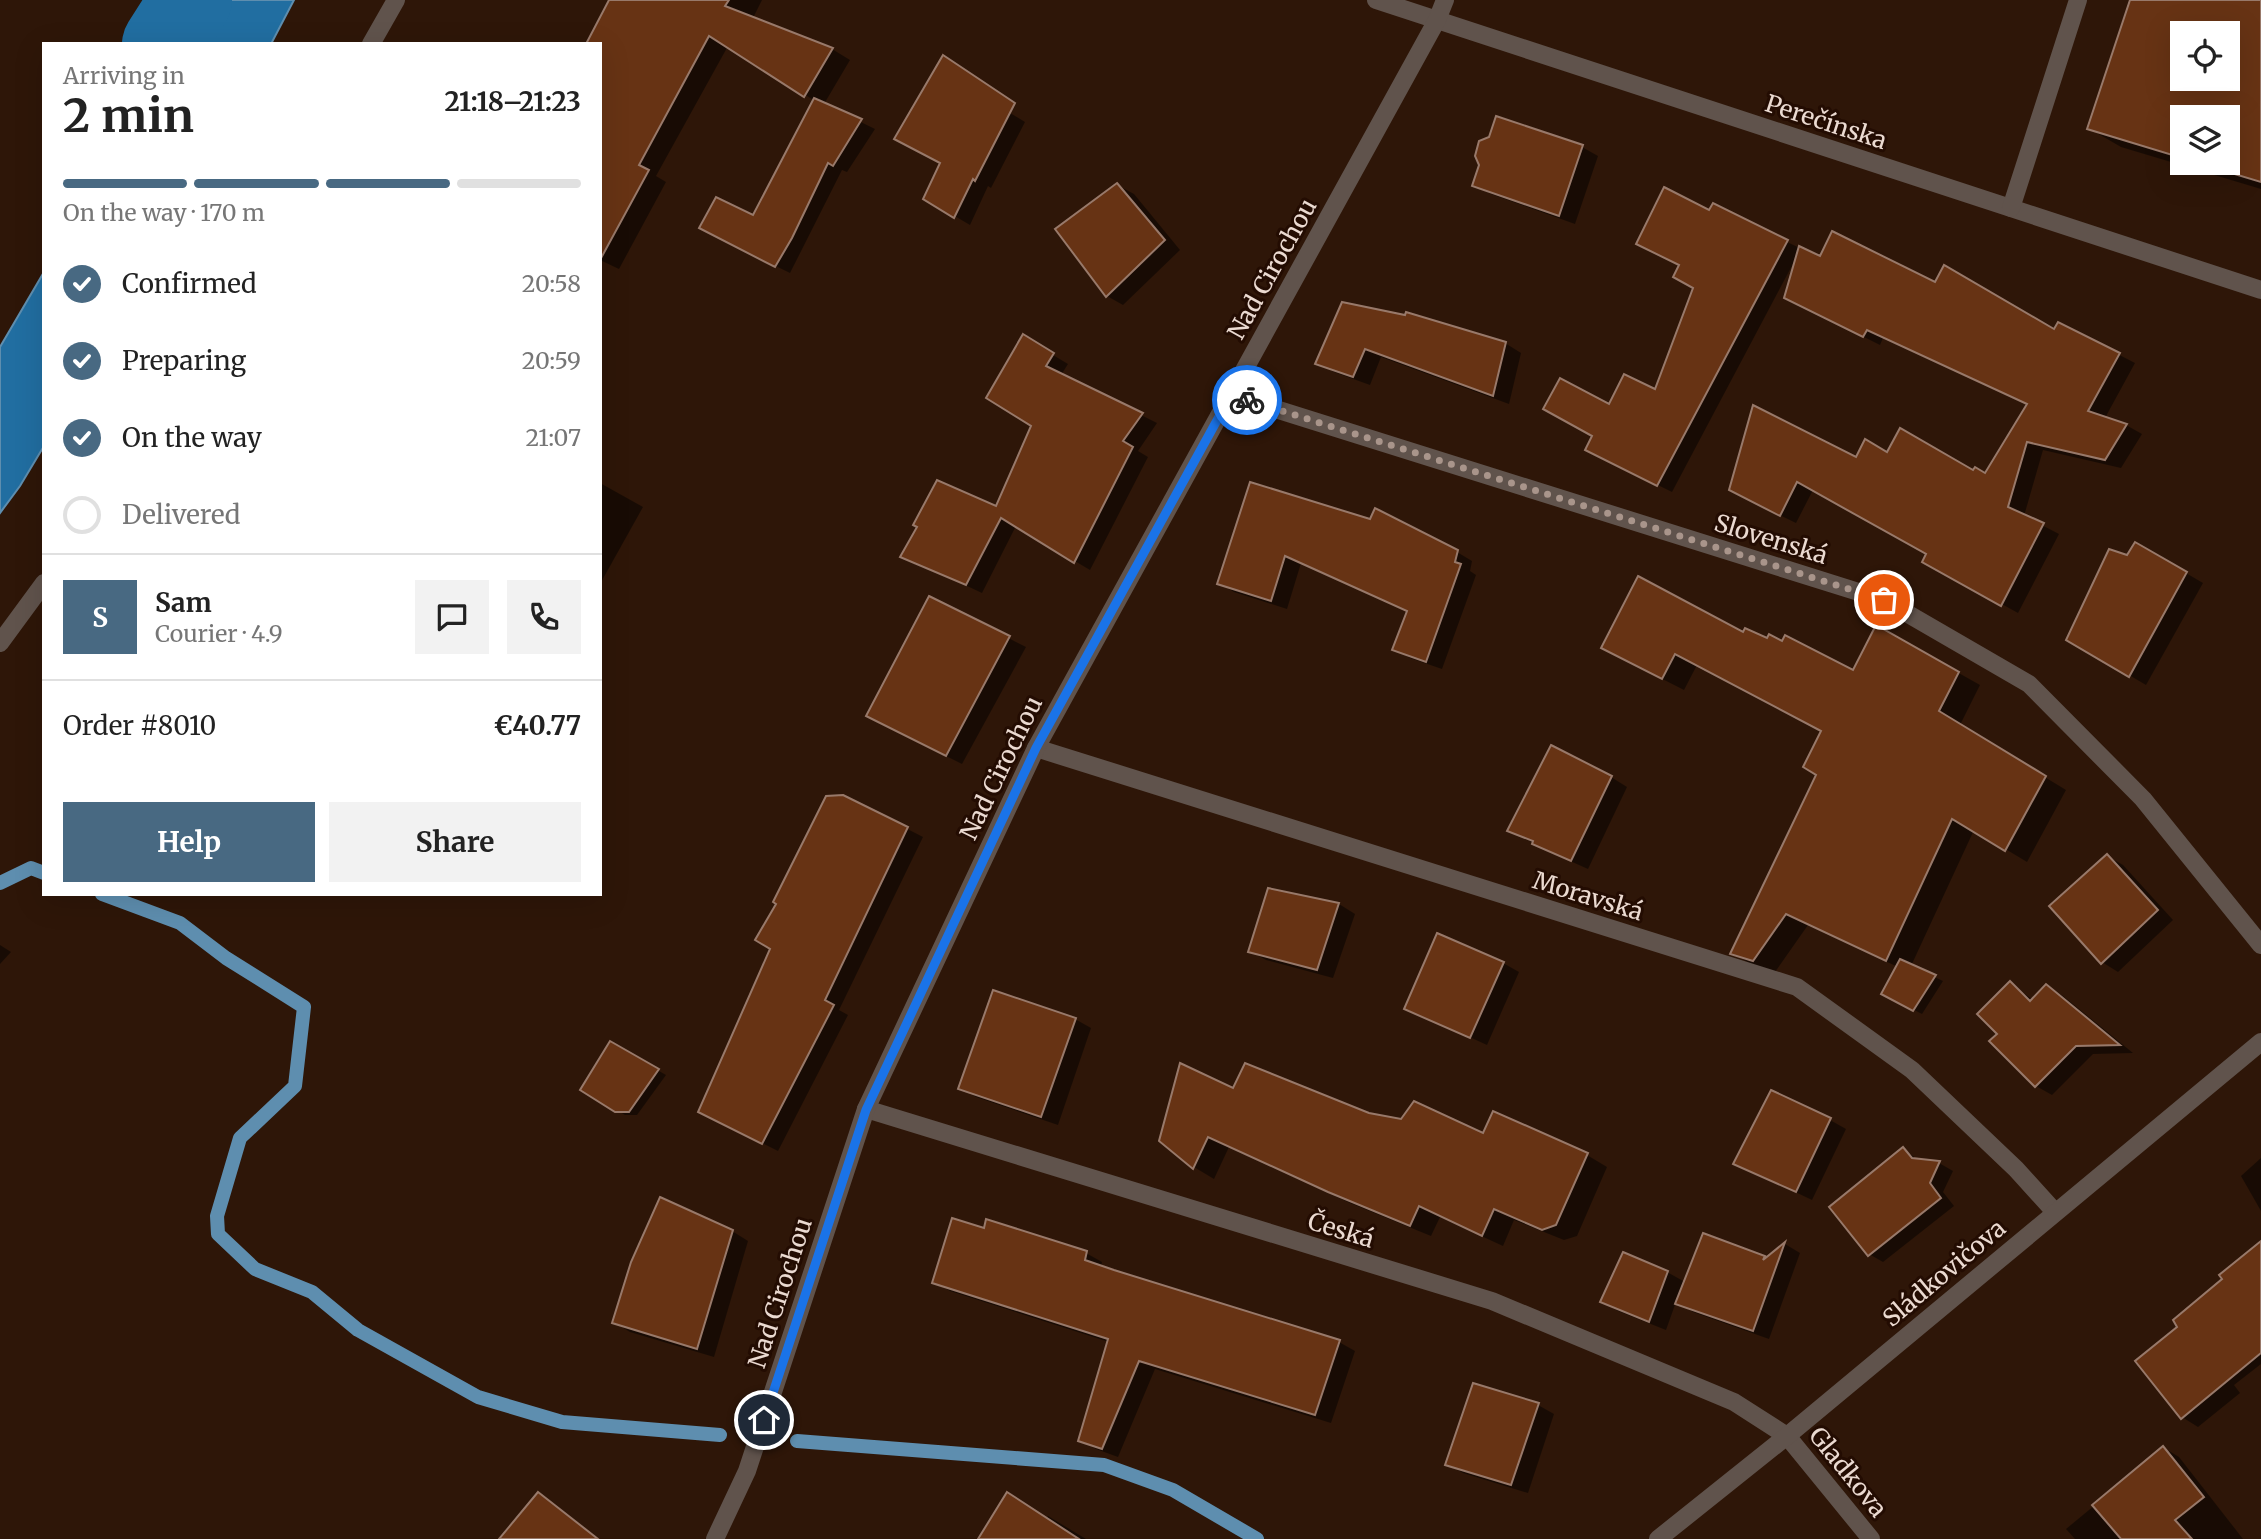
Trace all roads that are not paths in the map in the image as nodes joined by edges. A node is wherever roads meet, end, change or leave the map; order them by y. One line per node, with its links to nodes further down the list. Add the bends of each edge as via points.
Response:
1 (396, 0): 6 (street)
2 (1376, 0): 5 (street, Perečínska)
3 (1445, 0): 5 (street, Nad Cirochou)
4 (2078, 0): 7 (street)
5 (1437, 20): 7 (street, Perečínska); 9 (street, Nad Cirochou)
6 (372, 42)
7 (2011, 208): 8 (street, Perečínska)
8 (2261, 290)
9 (1231, 395): 12 (street, Nad Cirochou); 13 (street, Slovenská, via 1884,600 2029,684 2143,799)
10 (42, 586): 11 (street)
11 (0, 643)
12 (1036, 748): 15 (street, Nad Cirochou); 16 (street, Moravská, via 1797,987 1912,1070)
13 (2261, 945)
14 (2261, 1042): 16 (street, Sládkovičova)
15 (866, 1110): 17 (street, Česká, via 1492,1301 1734,1402); 18 (street, Nad Cirochou, via 747,1471)
16 (2055, 1212): 17 (street, Sládkovičova)
17 (1787, 1436): 19 (street, Sládkovičova); 20 (street, Gladkova)
18 (715, 1539)
19 (1658, 1539)
20 (1871, 1539)

